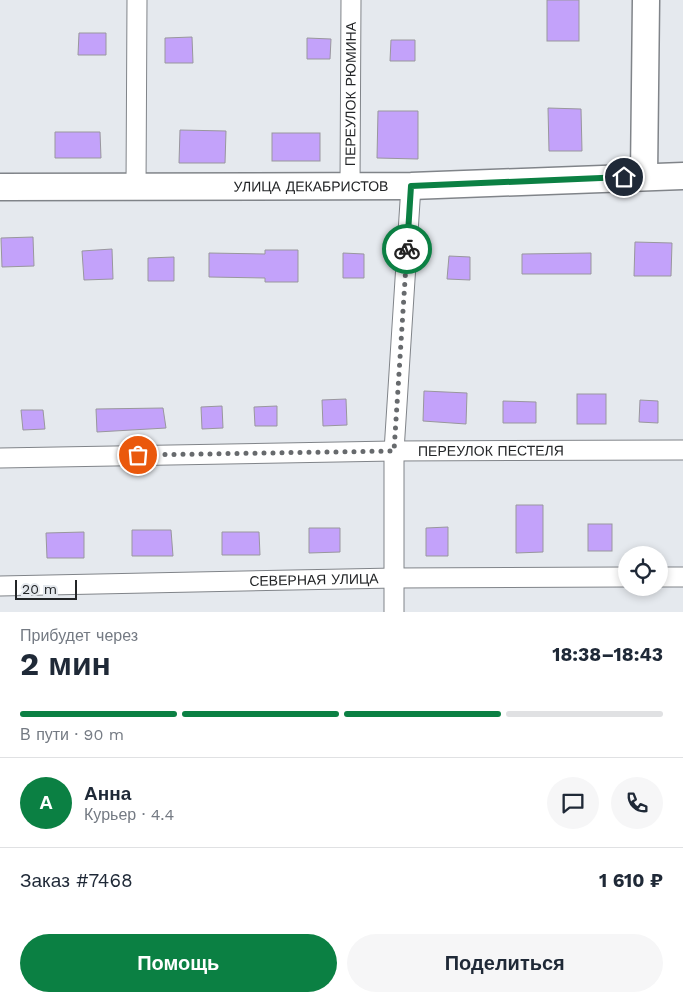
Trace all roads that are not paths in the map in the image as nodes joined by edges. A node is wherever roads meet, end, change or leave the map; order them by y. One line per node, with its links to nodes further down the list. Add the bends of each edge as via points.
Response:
1 (137, 0): 9 (street)
2 (351, 0): 6 (street, ПЕРЕУЛОК РЮМИНА)
3 (646, 0): 4 (street)
4 (644, 176): 5 (street, УЛИЦА ДЕКАБРИСТОВ); 7 (street, УЛИЦА ДЕКАБРИСТОВ)
5 (683, 176)
6 (350, 186): 7 (street, УЛИЦА ДЕКАБРИСТОВ); 9 (street, УЛИЦА ДЕКАБРИСТОВ)
7 (411, 186): 11 (street)
8 (0, 187): 9 (street, УЛИЦА ДЕКАБРИСТОВ)
9 (136, 187)
10 (683, 450): 11 (street, ПЕРЕУЛОК ПЕСТЕЛЯ)
11 (394, 451): 12 (street, ПЕРЕУЛОК ПЕСТЕЛЯ); 16 (street)
12 (0, 458)
13 (618, 577): 16 (street, СЕВЕРНАЯ УЛИЦА)
14 (668, 577): 15 (street)
15 (683, 577)
16 (395, 578): 17 (street, СЕВЕРНАЯ УЛИЦА); 18 (street)
17 (0, 586)
18 (394, 612)

